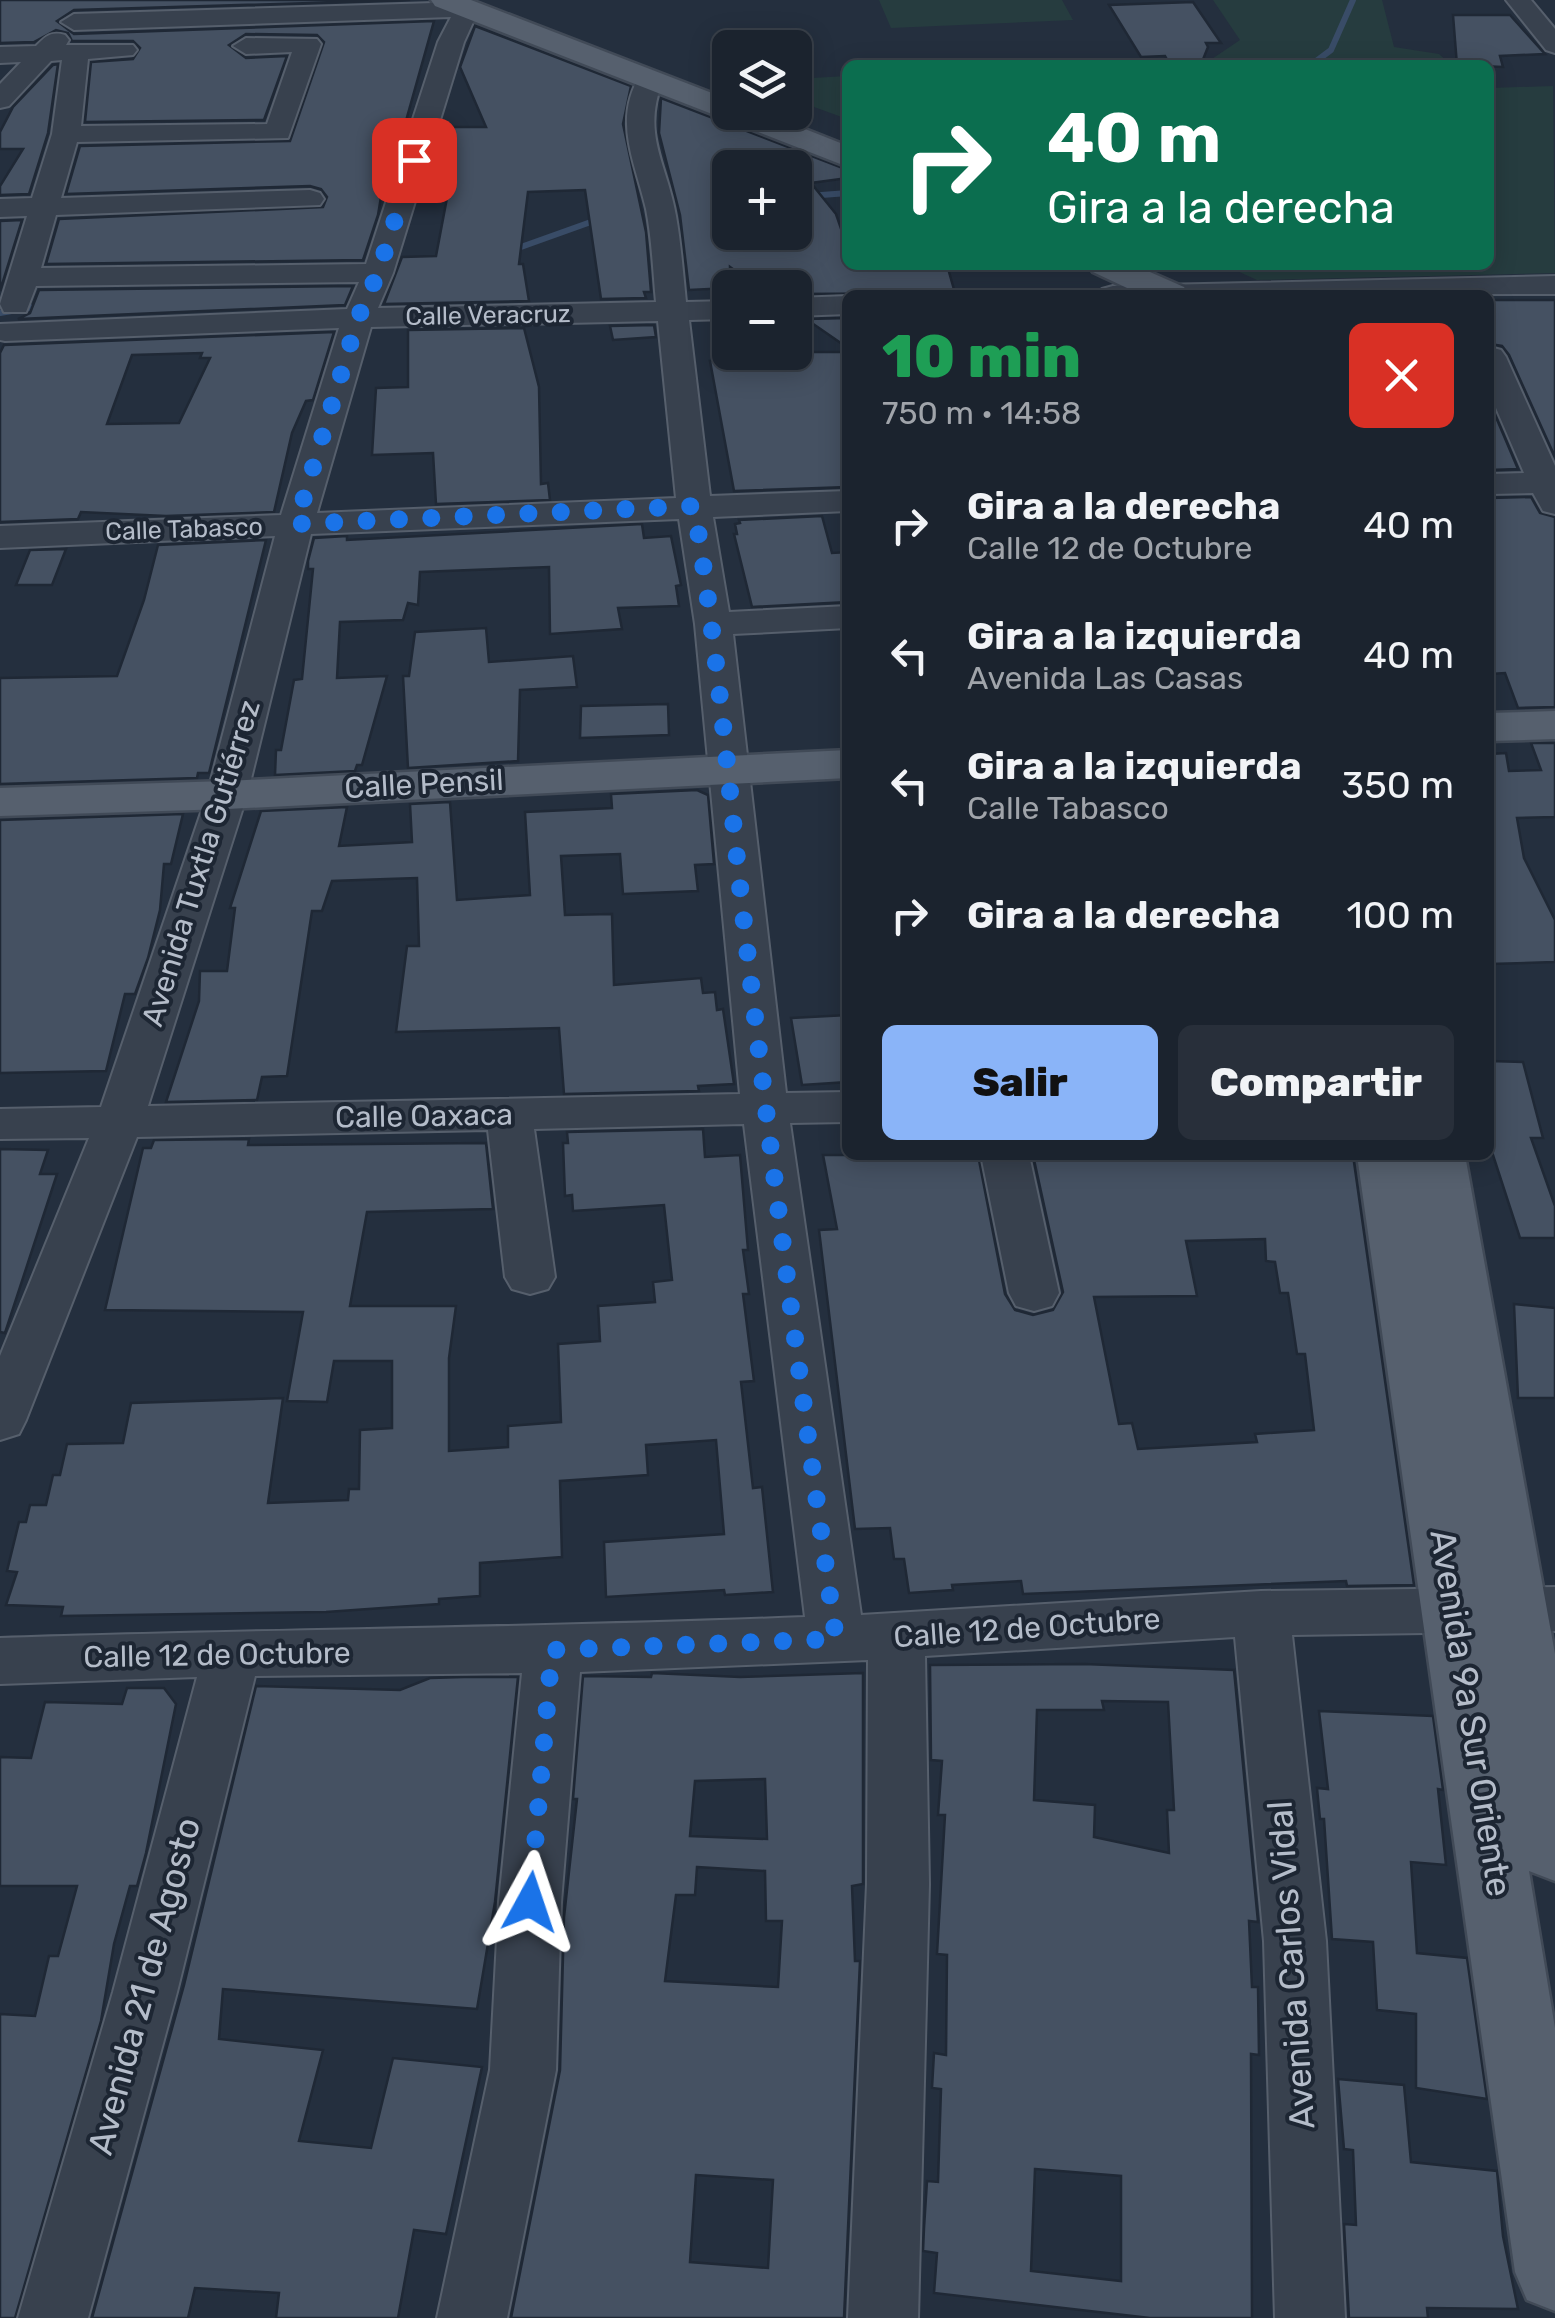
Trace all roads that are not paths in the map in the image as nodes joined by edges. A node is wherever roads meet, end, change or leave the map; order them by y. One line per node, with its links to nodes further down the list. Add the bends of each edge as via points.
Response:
1 (94, 0): 4 (street)
2 (466, 3): 4 (street); 5 (main road); 27 (street, Avenida Tuxtla Gutiérrez)
3 (1521, 3): 6 (street)
4 (74, 22): 10 (street)
5 (567, 40): 12 (main road); 13 (main road)
6 (1555, 45)
7 (211, 47): 18 (street, via 308,44 278,132)
8 (153, 50): 9 (street)
9 (76, 52): 10 (street); 18 (street)
10 (42, 53): 11 (street); 14 (street)
11 (0, 55)
12 (650, 80): 15 (main road); 34 (street, via 639,106 640,139 659,205)
13 (712, 88)
14 (0, 100)
15 (712, 104)
16 (812, 125): 19 (main road)
17 (777, 130): 20 (main road)
18 (66, 134): 22 (street)
19 (842, 137)
20 (842, 156)
21 (310, 199): 22 (street)
22 (44, 206): 23 (street); 35 (street)
23 (0, 208)
24 (1121, 270): 25 (main road)
25 (1165, 284): 28 (street); 29 (main road)
26 (1555, 285): 30 (street)
27 (370, 290): 34 (street, Calle Veracruz); 35 (street, Calle Veracruz); 35 (street); 41 (street, Avenida Tuxtla Gutiérrez)
28 (1137, 290)
29 (1198, 290)
30 (1477, 290)
31 (842, 305): 32 (street)
32 (812, 306)
33 (712, 311): 34 (street, Calle Veracruz)
34 (670, 312): 40 (street)
35 (10, 315)
36 (1494, 366): 38 (street)
37 (1494, 484): 38 (street)
38 (1552, 490)
39 (842, 501): 40 (street, Calle Tabasco)
40 (694, 506): 41 (street, Calle Tabasco); 44 (street)
41 (296, 524): 42 (street, Calle Tabasco); 51 (street, Avenida Tuxtla Gutiérrez)
42 (0, 537)
43 (842, 617): 44 (street)
44 (713, 624): 50 (street)
45 (1555, 725): 46 (main road)
46 (1494, 727)
47 (1555, 746): 48 (main road)
48 (1494, 748)
49 (842, 764): 50 (main road, Calle Pensil)
50 (726, 770): 51 (main road, Calle Pensil); 54 (street)
51 (227, 796): 52 (main road, Calle Pensil); 56 (street, Avenida Tuxtla Gutiérrez)
52 (0, 802)
53 (842, 1107): 54 (street, Calle Oaxaca)
54 (766, 1108): 55 (street, Calle Oaxaca); 66 (street)
55 (509, 1114): 56 (street, Calle Oaxaca); 61 (street)
56 (119, 1122): 57 (street, Calle Oaxaca); 63 (street, Avenida Tuxtla Gutiérrez)
57 (0, 1124)
58 (1005, 1160): 62 (street)
59 (1385, 1160): 64 (main road, Avenida 9a Sur Oriente)
60 (1439, 1160): 64 (main road, Avenida 9a Sur Oriente)
61 (530, 1277)
62 (1034, 1293)
63 (0, 1420)
64 (1508, 1610): 65 (street, Calle 12 de Octubre); 70 (main road, Avenida 9a Sur Oriente); 71 (main road, Avenida 9a Sur Oriente)
65 (1260, 1613): 66 (street, Calle 12 de Octubre); 75 (street, Avenida Carlos Vidal, via 1294,1941)
66 (866, 1638): 67 (street, Calle 12 de Octubre); 74 (street, via 898,1884)
67 (552, 1650): 68 (street, Calle 12 de Octubre); 73 (street, via 523,2070)
68 (232, 1653): 69 (street, Calle 12 de Octubre); 72 (street, Avenida 21 de Agosto)
69 (0, 1661)
70 (1555, 1851)
71 (1555, 2272)
72 (53, 2318)
73 (472, 2318)
74 (882, 2318)
75 (1310, 2318)

